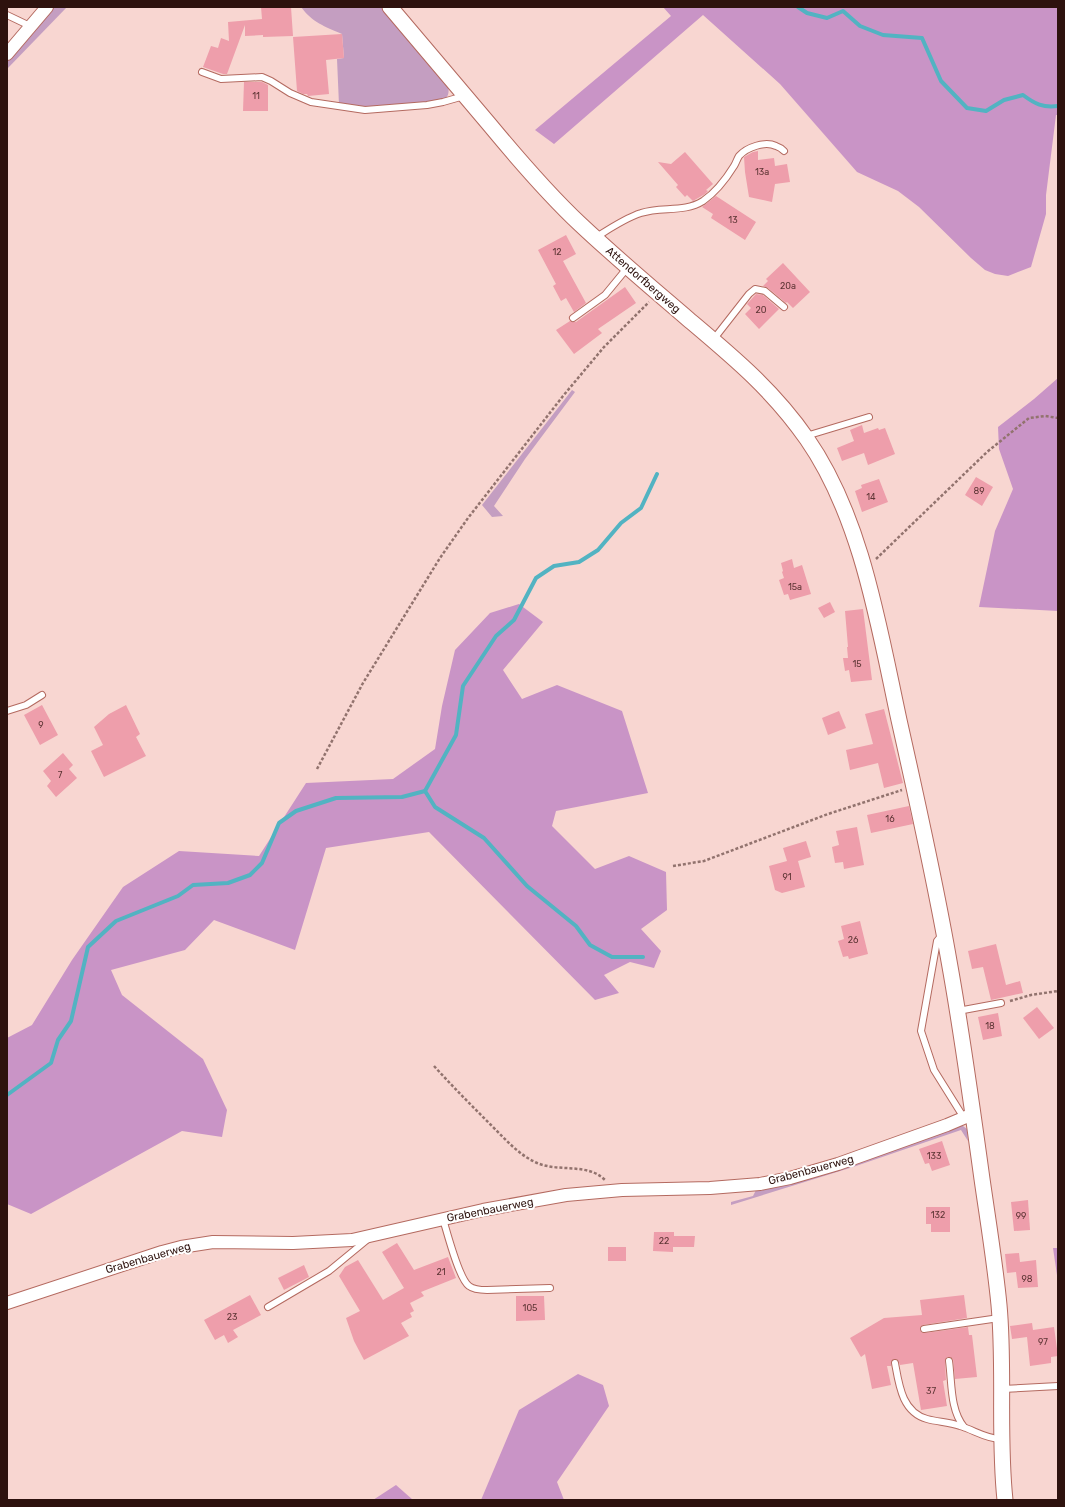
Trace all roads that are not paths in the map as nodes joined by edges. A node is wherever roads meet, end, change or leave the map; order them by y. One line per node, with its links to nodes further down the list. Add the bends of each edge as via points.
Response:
1 (47, 7): 4 (street)
2 (390, 7): 7 (street, Attendorfbergweg)
3 (7, 15): 4 (lane)
4 (30, 26): 5 (street)
5 (7, 54)
6 (202, 72): 7 (lane, via 220,79 262,77 311,102 365,110 427,105)
7 (465, 96): 9 (street, Attendorfbergweg, via 536,180)
8 (784, 151): 9 (lane, via 767,144 750,148 739,156 726,179 704,201 687,208 641,212)
9 (594, 238): 10 (street, Attendorfbergweg)
10 (628, 268): 12 (lane, via 605,296); 13 (street, Attendorfbergweg)
11 (784, 307): 13 (lane, via 765,291 755,289)
12 (573, 318)
13 (713, 340): 15 (street, Attendorfbergweg, via 769,391)
14 (869, 416): 15 (lane)
15 (805, 436): 18 (street, Attendorfbergweg, via 834,488 865,570)
16 (42, 695): 17 (lane, via 26,705)
17 (7, 711)
18 (944, 933): 20 (street, Attendorfbergweg); 21 (lane, via 938,941 921,1031 934,1070)
19 (1001, 1003): 20 (lane)
20 (958, 1011): 21 (street, Attendorfbergweg)
21 (969, 1116): 22 (street, Grabenbauerweg, via 838,1164 790,1178 734,1187 566,1195); 27 (street, Attendorfbergweg)
22 (443, 1219): 23 (street, Grabenbauerweg); 24 (lane, via 463,1278 469,1286 479,1290)
23 (372, 1236): 25 (street, Grabenbauerweg, via 328,1242 220,1242 181,1247); 26 (lane, via 329,1271)
24 (550, 1288)
25 (7, 1303)
26 (268, 1307)
27 (1000, 1318): 28 (lane); 32 (street, Attendorfbergweg)
28 (924, 1329)
29 (950, 1362): 33 (lane, via 955,1410)
30 (895, 1364): 33 (lane, via 903,1396 911,1411 926,1419)
31 (1058, 1386): 32 (lane)
32 (1002, 1389): 34 (street, Attendorfbergweg)
33 (964, 1427): 34 (lane, via 988,1437)
34 (1001, 1439): 35 (street, Attendorfbergweg)
35 (1005, 1500)

